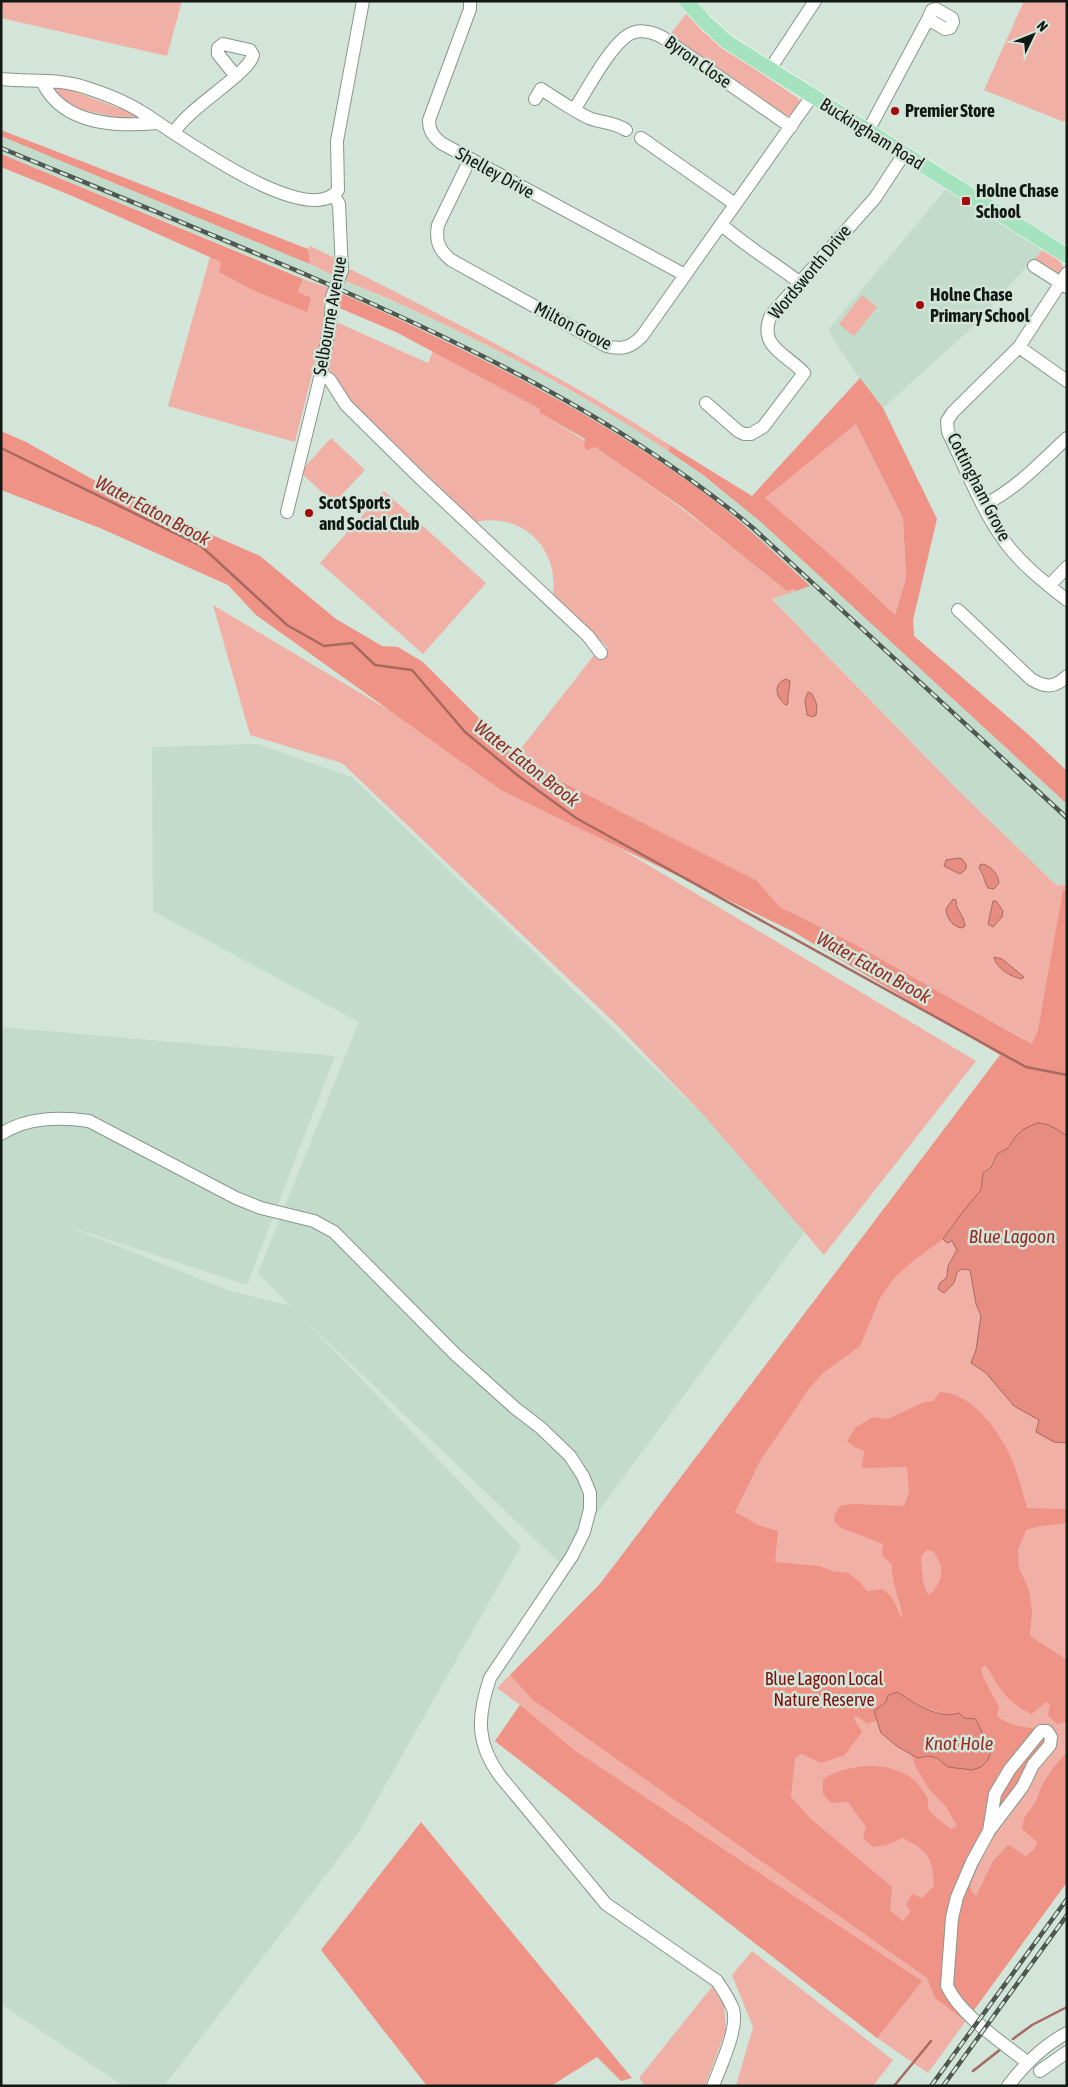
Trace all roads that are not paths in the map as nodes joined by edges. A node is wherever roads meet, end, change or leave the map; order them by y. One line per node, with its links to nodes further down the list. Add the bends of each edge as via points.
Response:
1 (363, 1): 21 (street, Selbourne Avenue, via 337,142 338,190)
2 (470, 1): 20 (street, Shelley Drive, via 470,9 429,120 434,138)
3 (686, 1): 6 (main road, Buckingham Road, via 727,42)
4 (815, 1): 6 (street)
5 (928, 19): 16 (street)
6 (770, 69): 10 (main road, Buckingham Road)
7 (235, 75): 17 (street, via 186,118)
8 (1, 79): 9 (street)
9 (42, 81): 13 (street, via 84,86 140,111); 13 (street, via 49,95 78,115 113,124)
10 (812, 96): 14 (street, Milton Grove); 16 (main road, Buckingham Road)
11 (535, 99): 12 (street, via 541,89)
12 (574, 110): 14 (street, Byron Close, via 616,44 633,32 642,31 662,37); 15 (street, via 591,119 620,125)
13 (157, 123): 17 (street)
14 (790, 127): 22 (street, Milton Grove)
15 (626, 130)
16 (868, 131): 19 (main road, Buckingham Road)
17 (174, 133): 21 (street, via 253,182 302,198 327,200)
18 (641, 138): 22 (street)
19 (904, 154): 24 (main road, Buckingham Road); 28 (street, Wordsworth Drive, via 874,198)
20 (470, 159): 26 (street, Shelley Drive); 26 (street, Milton Grove, via 438,225 436,234 443,253 606,346 627,348 635,343)
21 (334, 196): 30 (street, Selbourne Avenue, via 339,204 343,261 331,301)
22 (735, 204): 23 (street, Milton Grove)
23 (721, 224): 26 (street, Milton Grove); 28 (street)
24 (1067, 256)
25 (1034, 266): 27 (street)
26 (685, 275)
27 (1065, 281): 29 (street, Cottingham Grove)
28 (799, 282): 32 (street, Wordsworth Drive, via 771,315 767,334 776,350 804,373 799,381 763,427 751,434 738,431)
29 (1019, 347): 31 (street); 34 (street, Cottingham Grove, via 953,412 948,421 948,432)
30 (321, 374): 35 (street, Selbourne Avenue); 40 (street, via 330,380 353,412 588,636)
31 (1067, 381)
32 (706, 403)
33 (1067, 438): 34 (street, via 1018,485)
34 (984, 505): 37 (street, Cottingham Grove, via 1016,556)
35 (287, 512)
36 (1067, 567): 37 (street)
37 (1049, 586): 38 (street, Cottingham Grove)
38 (1067, 600)
39 (958, 610): 41 (street, via 1039,685 1055,685)
40 (601, 653)
41 (1067, 676)
42 (1, 1134): 48 (street, via 37,1120 65,1118 89,1121 236,1198 261,1208 314,1221 334,1232 455,1354 570,1456 590,1493 584,1532 572,1556 490,1678 484,1695 483,1745 500,1776 606,1904 716,1981 725,1994 734,2020)
43 (989, 1831): 43 (street, via 995,1794 1010,1769 1041,1731 1047,1731 1051,1737 1050,1745); 46 (street, via 957,1897 952,1918 947,1986 968,2013)
44 (1067, 2033): 46 (street)
45 (1067, 2052): 47 (street)
46 (1028, 2063): 49 (street)
47 (1040, 2071)
48 (713, 2086)
49 (1008, 2086)

